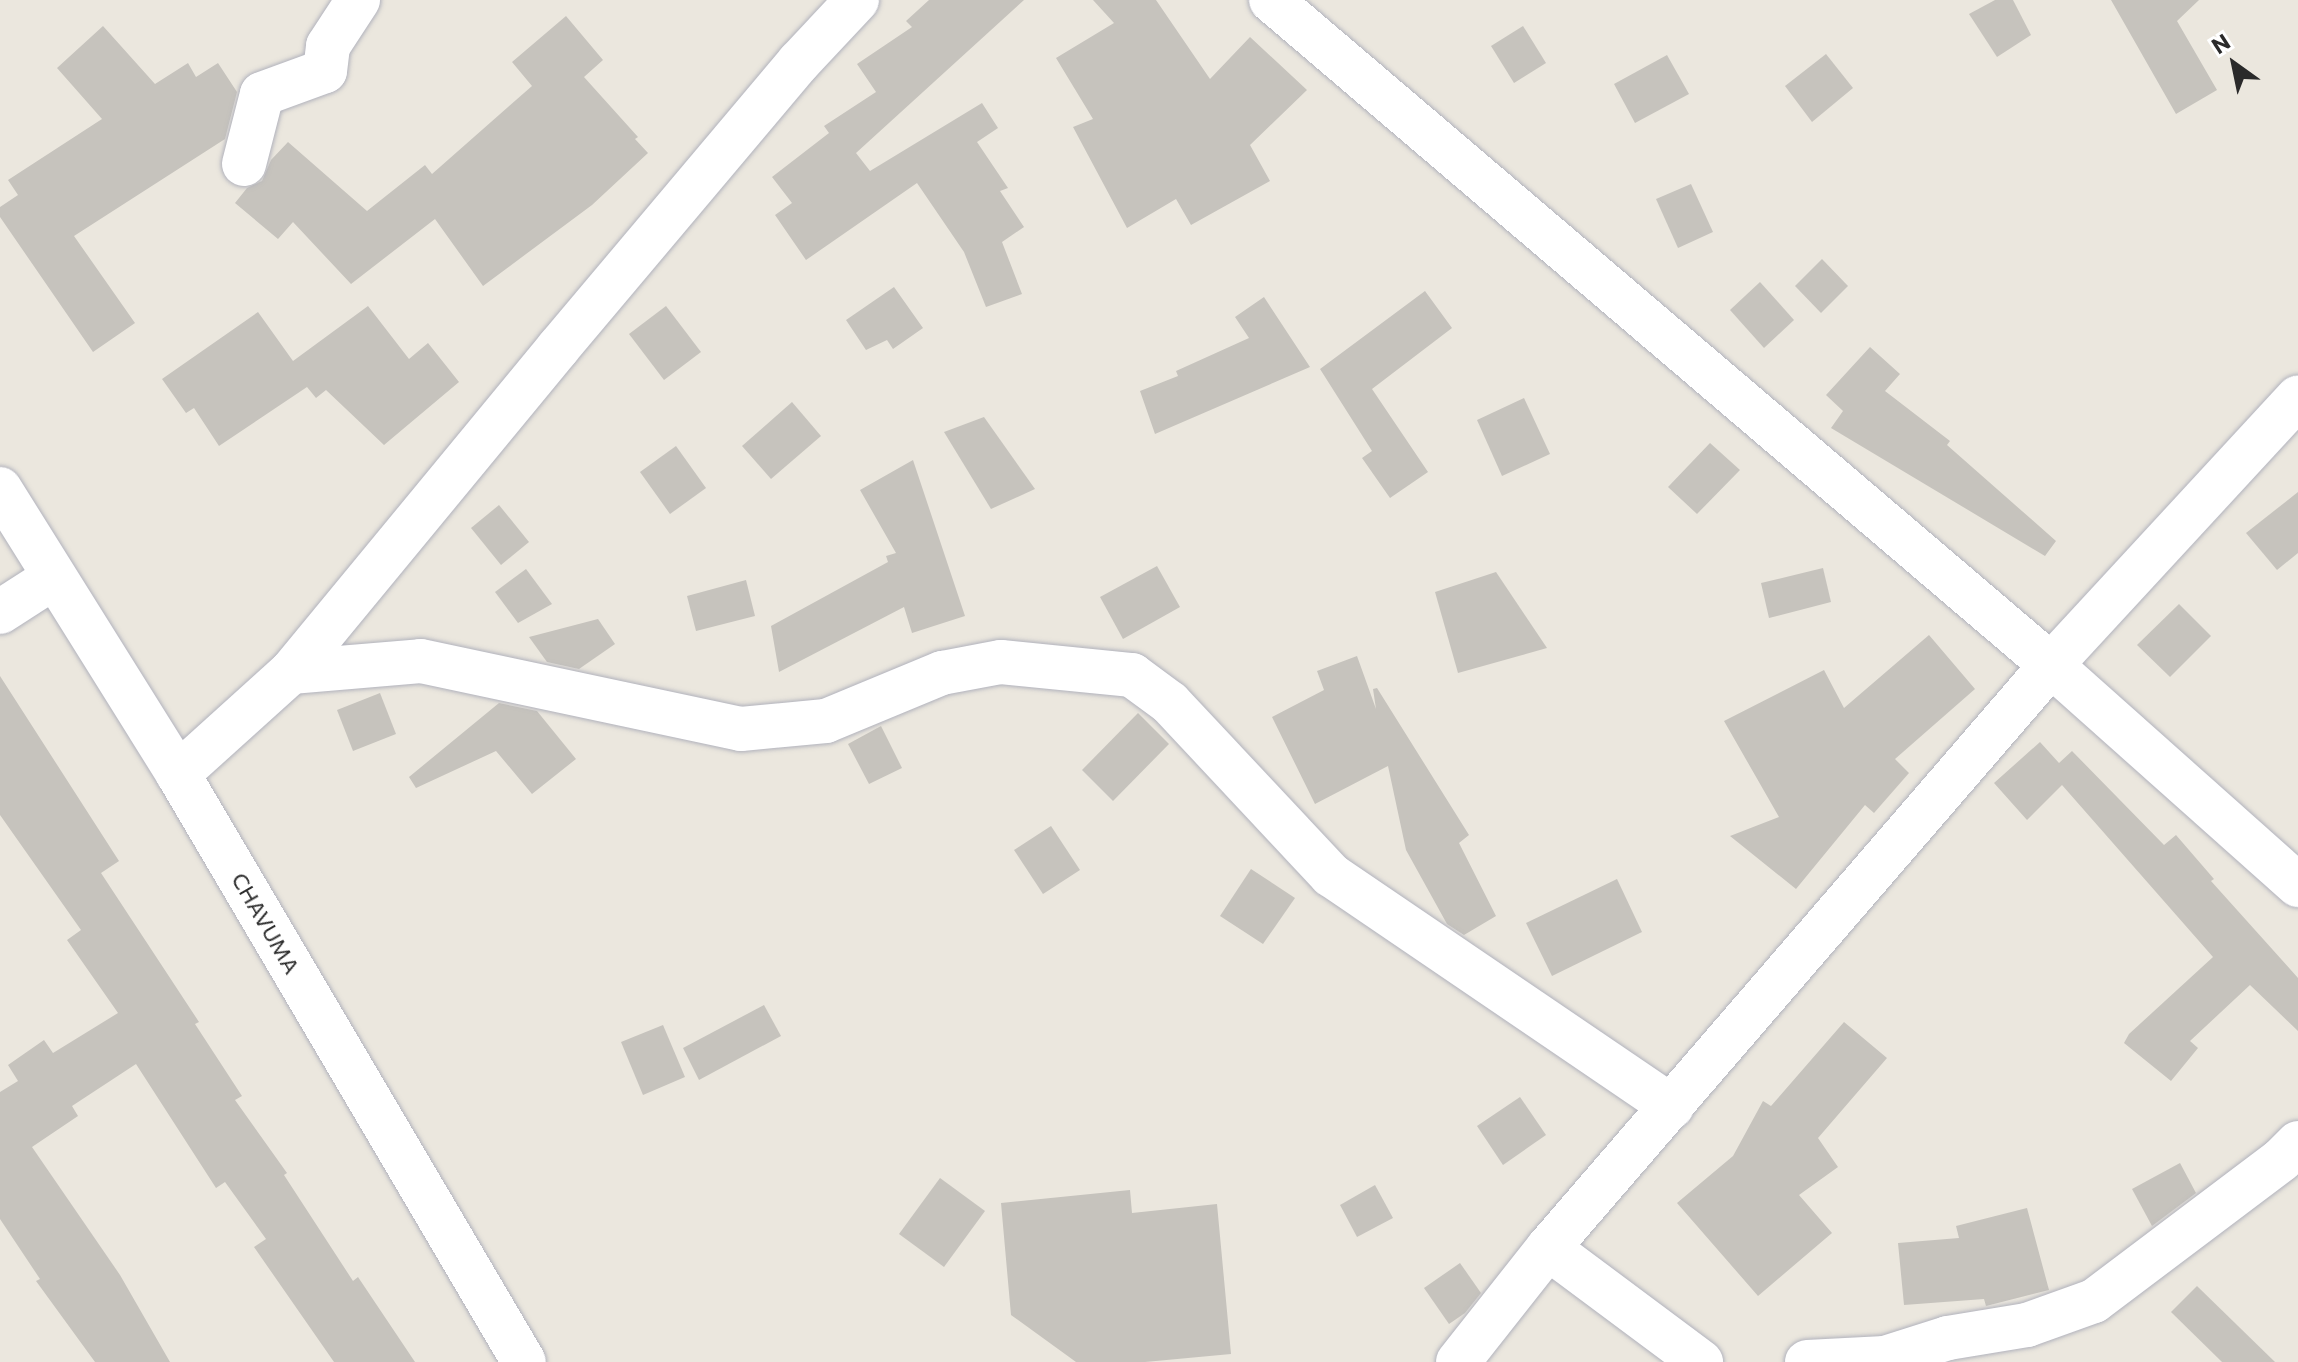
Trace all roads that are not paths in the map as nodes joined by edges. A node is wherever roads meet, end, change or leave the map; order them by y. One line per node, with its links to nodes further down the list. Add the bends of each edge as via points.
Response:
1 (358, 0): 4 (street, via 328,46 325,71 262,94)
2 (857, 0): 10 (street, via 648,240)
3 (1271, 0): 9 (street)
4 (244, 164)
5 (2298, 397): 9 (street)
6 (0, 489): 7 (street, CHAVUMA)
7 (53, 578): 8 (street); 11 (street, CHAVUMA)
8 (0, 612)
9 (2051, 665): 12 (street); 13 (street)
10 (291, 672): 11 (street); 13 (street, via 421,661 741,729 826,721 942,673 1001,662 1132,675 1170,703 1331,875)
11 (178, 774): 16 (street, CHAVUMA)
12 (2298, 885)
13 (1672, 1107): 15 (street)
14 (2298, 1143): 19 (street, via 2094,1301 2027,1325 1948,1338 1885,1358)
15 (1548, 1248): 17 (street); 18 (street)
16 (524, 1362)
17 (1458, 1362)
18 (1701, 1362)
19 (1807, 1362)

